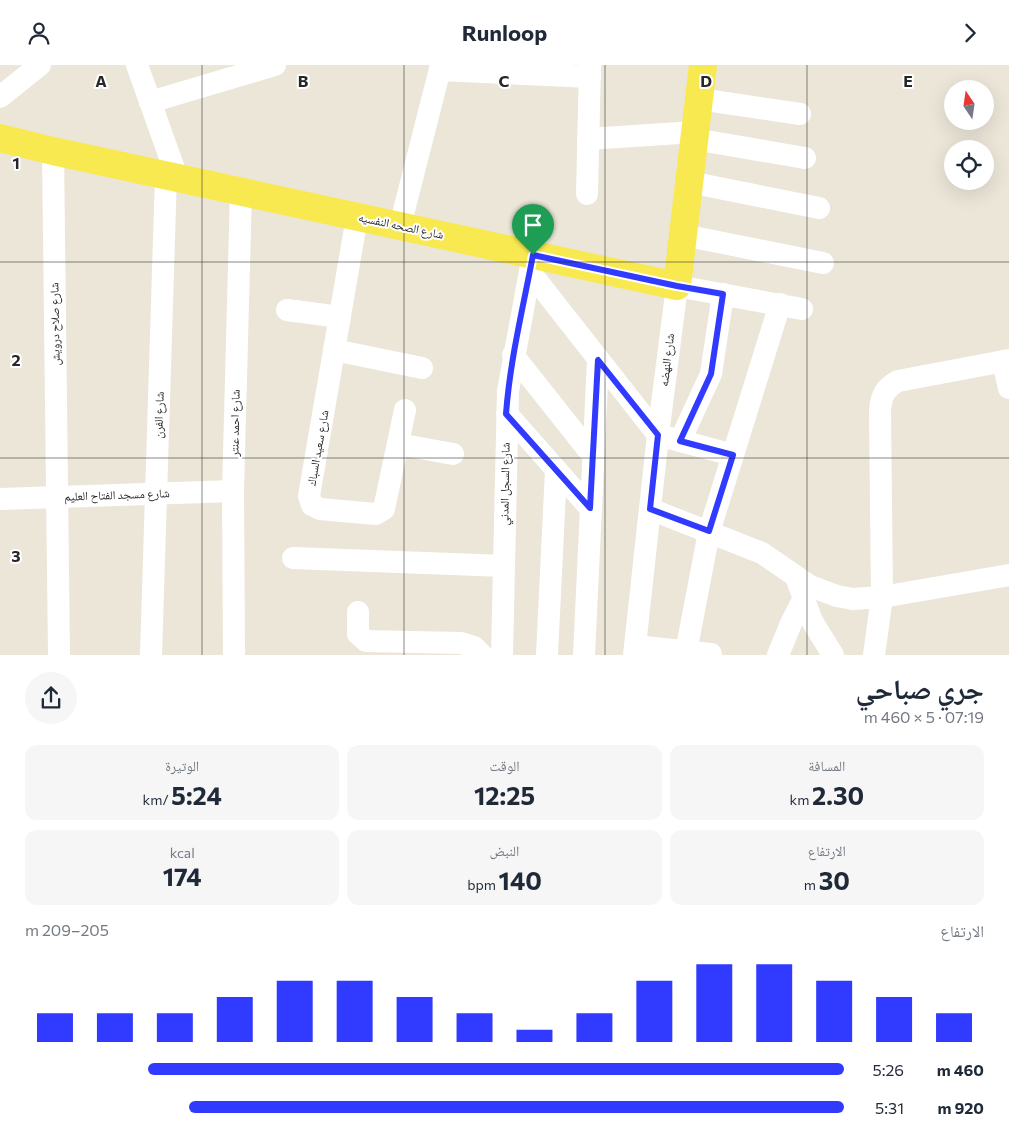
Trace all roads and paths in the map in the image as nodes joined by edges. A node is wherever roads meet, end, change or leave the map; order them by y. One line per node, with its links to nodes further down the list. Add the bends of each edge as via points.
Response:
1 (40, 65): 7 (street)
2 (137, 65): 9 (street)
3 (275, 65): 9 (street)
4 (703, 65): 8 (main road, شارع النهضه)
5 (440, 68): 6 (street); 22 (street)
6 (590, 71): 13 (street)
7 (0, 97)
8 (699, 99): 10 (street); 11 (main road, شارع النهضه)
9 (150, 102): 16 (street)
10 (800, 114)
11 (695, 135): 13 (street); 15 (street); 17 (main road, شارع النهضه)
12 (0, 137): 14 (main road, شارع الصحه النفسيه)
13 (588, 139): 19 (street)
14 (53, 151): 16 (main road, شارع الصحه النفسيه); 49 (street, شارع صلاح درويش)
15 (805, 158)
16 (172, 176): 18 (main road, شارع الصحه النفسيه); 48 (street, شارع الفرن)
17 (689, 182): 20 (street); 23 (main road, شارع النهضه)
18 (241, 191): 21 (main road, شارع الصحه النفسيه); 47 (street, شارع احمد عنتر)
19 (587, 194)
20 (819, 208)
21 (357, 217): 22 (main road, شارع الصحه النفسيه); 31 (street, شارع سعيد السباك)
22 (400, 226): 25 (main road, شارع الصحه النفسيه)
23 (683, 235): 24 (street); 26 (main road, شارع النهضه)
24 (823, 263)
25 (531, 264): 26 (main road, شارع الصحه النفسيه); 33 (street, شارع السجل المدني); 34 (street)
26 (677, 286): 27 (street, شارع الصحه النفسيه); 40 (street, شارع النهضه)
27 (723, 294): 28 (street, شارع الصحه النفسيه); 41 (street, via 711,374)
28 (780, 304): 29 (street, شارع الصحه النفسيه); 44 (street)
29 (802, 309)
30 (287, 310): 31 (street)
31 (340, 317): 32 (street, شارع سعيد السباك)
32 (334, 350): 36 (street); 42 (street, شارع سعيد السباك, via 310,496 312,505 320,509 376,514 382,511 386,506)
33 (514, 355): 39 (street, شارع السجل المدني); 45 (street)
34 (598, 360): 40 (street); 45 (street)
35 (1006, 360): 37 (street); 58 (street, via 898,381 884,393 880,401)
36 (422, 367)
37 (1009, 388)
38 (405, 410): 42 (street, شارع سعيد السباك)
39 (506, 414): 46 (street); 55 (street, شارع السجل المدني)
40 (658, 435): 41 (street); 52 (street, شارع النهضه)
41 (680, 441): 44 (street)
42 (398, 444): 43 (street)
43 (452, 455)
44 (733, 455): 53 (street)
45 (593, 456): 51 (street)
46 (556, 470): 51 (street); 69 (street)
47 (233, 491): 48 (street, شارع مسجد الفتاح العليم); 66 (street, شارع احمد عنتر)
48 (156, 494): 49 (street, شارع مسجد الفتاح العليم); 65 (street, شارع الفرن)
49 (57, 497): 50 (street, شارع مسجد الفتاح العليم); 64 (street, شارع صلاح درويش)
50 (0, 499)
51 (590, 508): 70 (street)
52 (650, 509): 53 (street); 61 (street, شارع النهضه)
53 (709, 531): 57 (street, via 762,553); 62 (street)
54 (293, 558): 55 (street)
55 (504, 566): 68 (street, شارع السجل المدني)
56 (1009, 575): 58 (street)
57 (796, 577): 58 (street, via 837,596 853,599); 59 (street)
58 (882, 597): 73 (street)
59 (803, 600): 71 (street); 72 (street)
60 (358, 612): 67 (street, via 358,634 366,641 461,643 474,647)
61 (635, 651): 62 (street)
62 (686, 652): 63 (street)
63 (711, 654)
64 (59, 655)
65 (151, 655)
66 (234, 655)
67 (482, 655)
68 (502, 655)
69 (547, 655)
70 (584, 655)
71 (778, 655)
72 (832, 655)
73 (874, 655)

